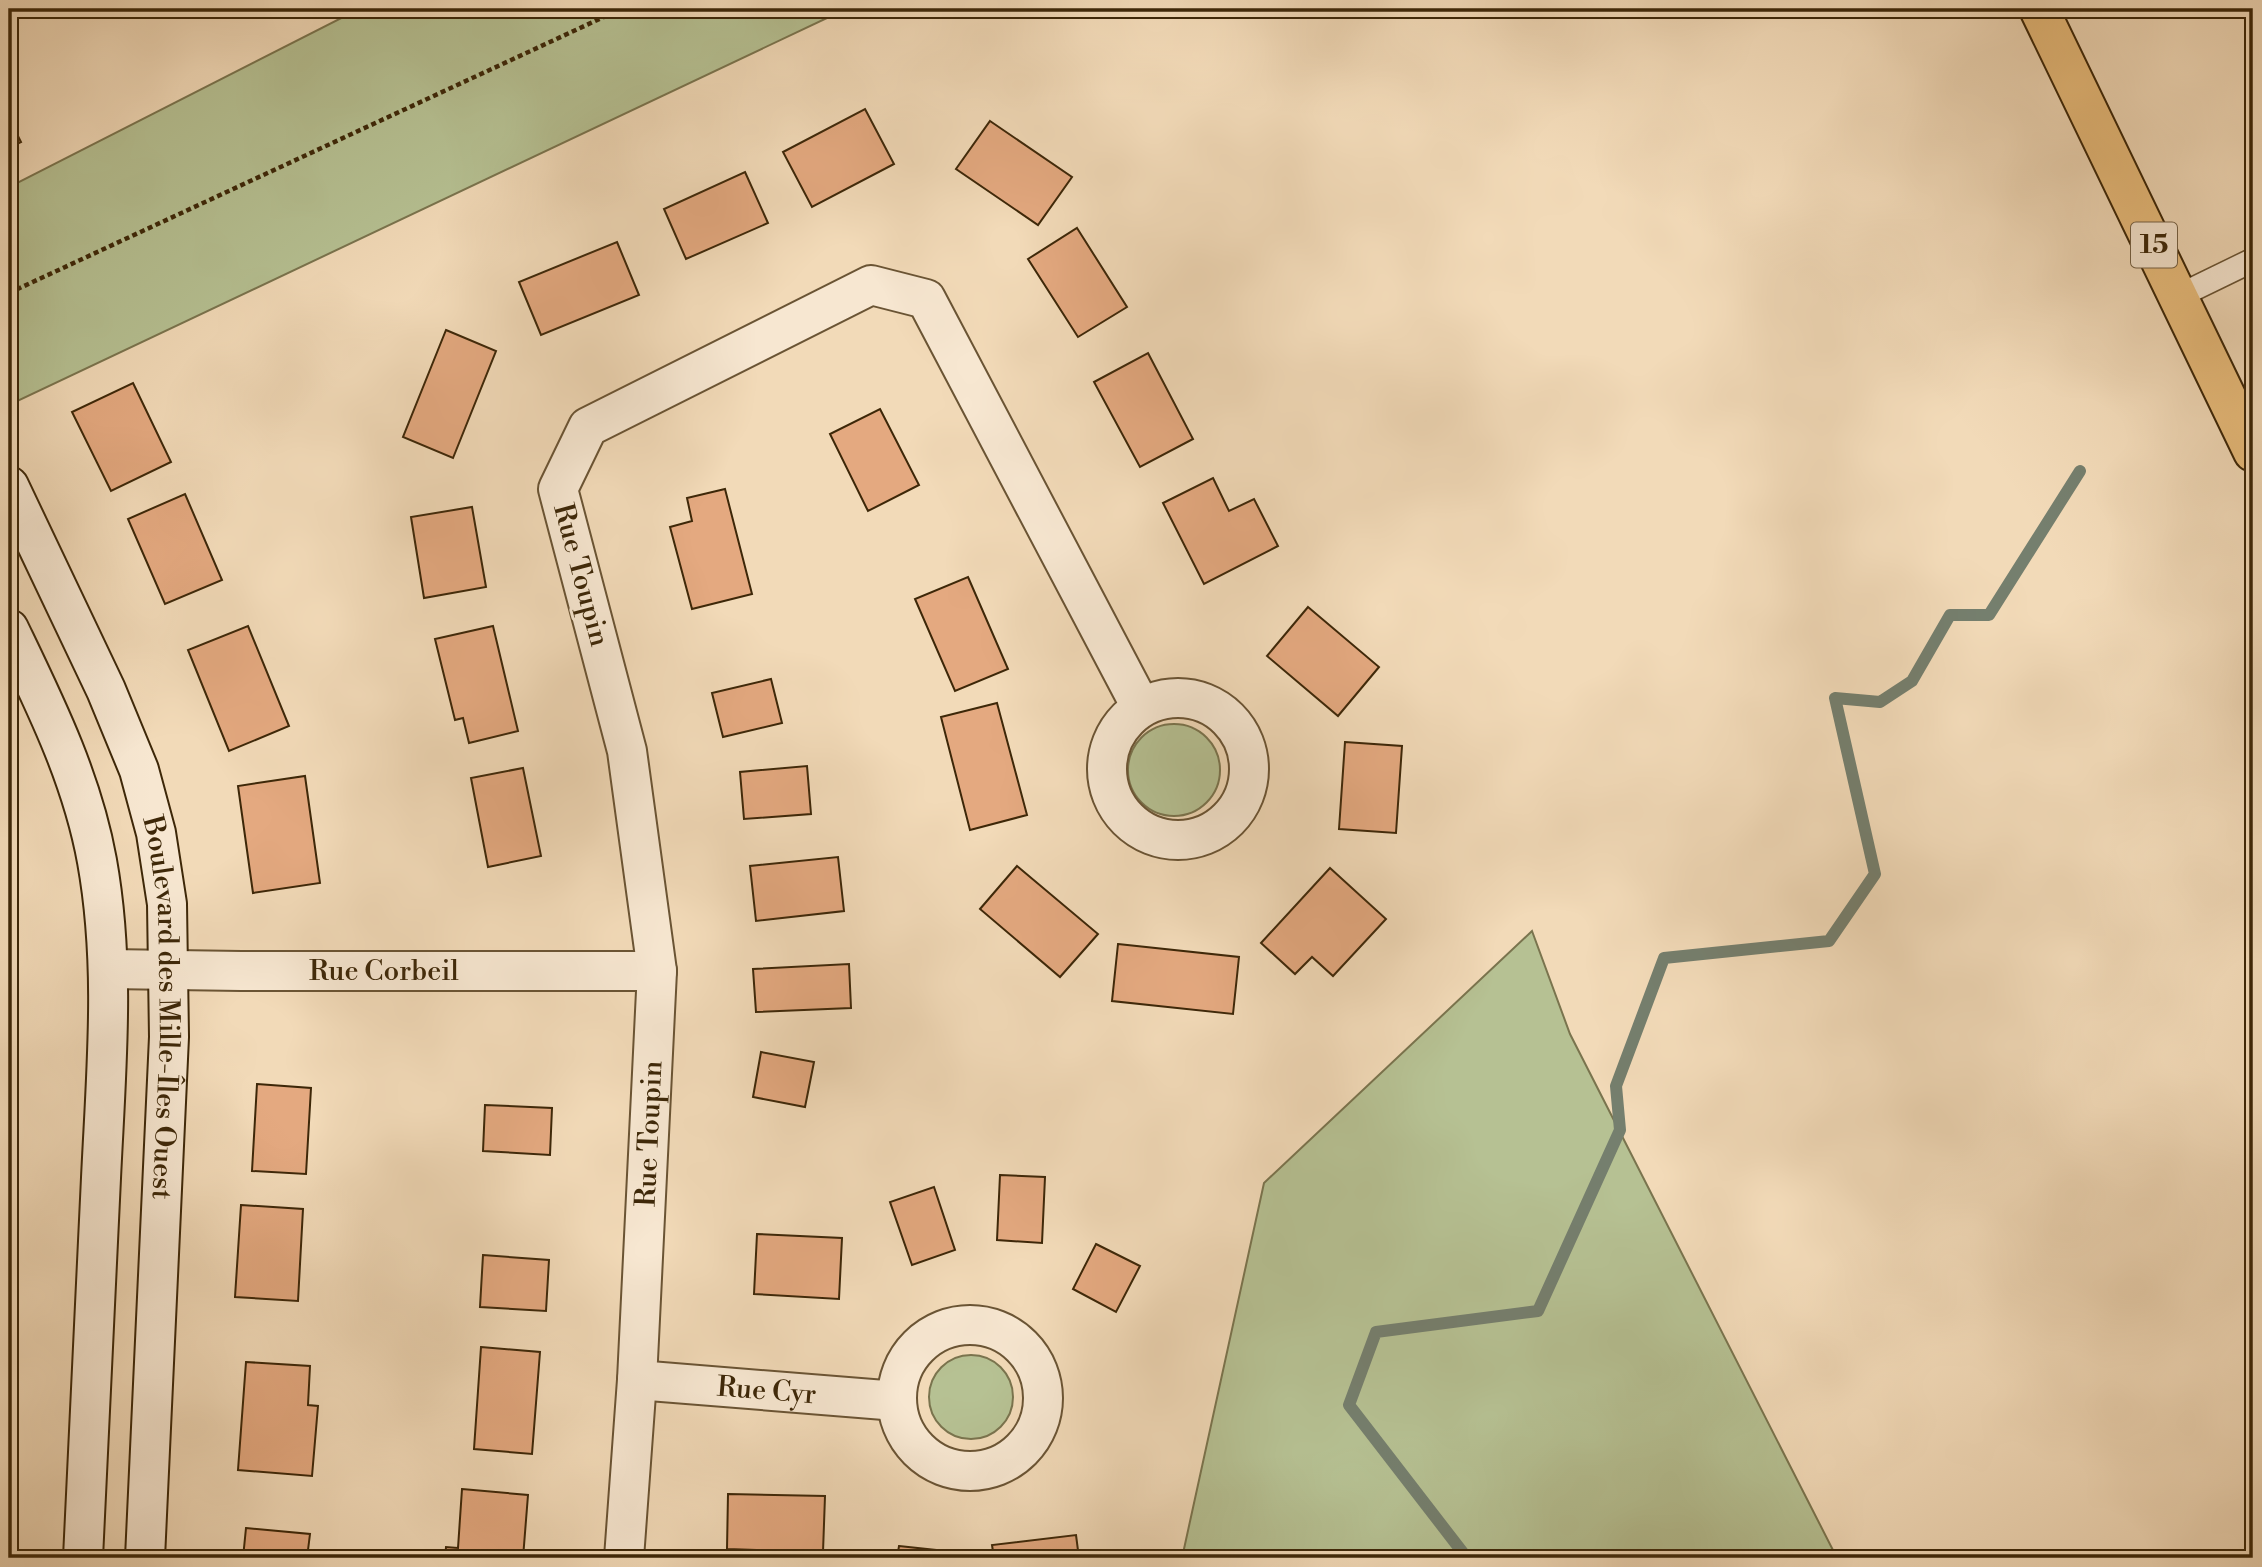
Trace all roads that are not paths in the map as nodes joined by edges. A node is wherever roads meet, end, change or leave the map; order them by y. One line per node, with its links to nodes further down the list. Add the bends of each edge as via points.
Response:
1 (2039, 9): 3 (highway, 15)
2 (2253, 260): 3 (lane)
3 (2179, 296): 4 (highway, 15)
4 (2253, 452)
5 (9, 486): 9 (street, Boulevard des Mille-Îles Ouest, via 139,770 162,867)
6 (9, 629): 8 (street, Boulevard des Mille-Îles Ouest, via 56,729 84,807 101,889)
7 (1141, 707): 10 (street, Rue Toupin, via 926,299 871,285 588,427 558,489 627,751)
8 (109, 969): 9 (street, Rue Corbeil); 13 (street, Boulevard des Mille-Îles Ouest)
9 (169, 970): 10 (street, Rue Corbeil); 14 (street, Boulevard des Mille-Îles Ouest)
10 (657, 971): 11 (street, Rue Toupin)
11 (637, 1380): 12 (street, Rue Cyr); 15 (street, Rue Toupin)
12 (897, 1401)
13 (83, 1558)
14 (145, 1558)
15 (624, 1558)

